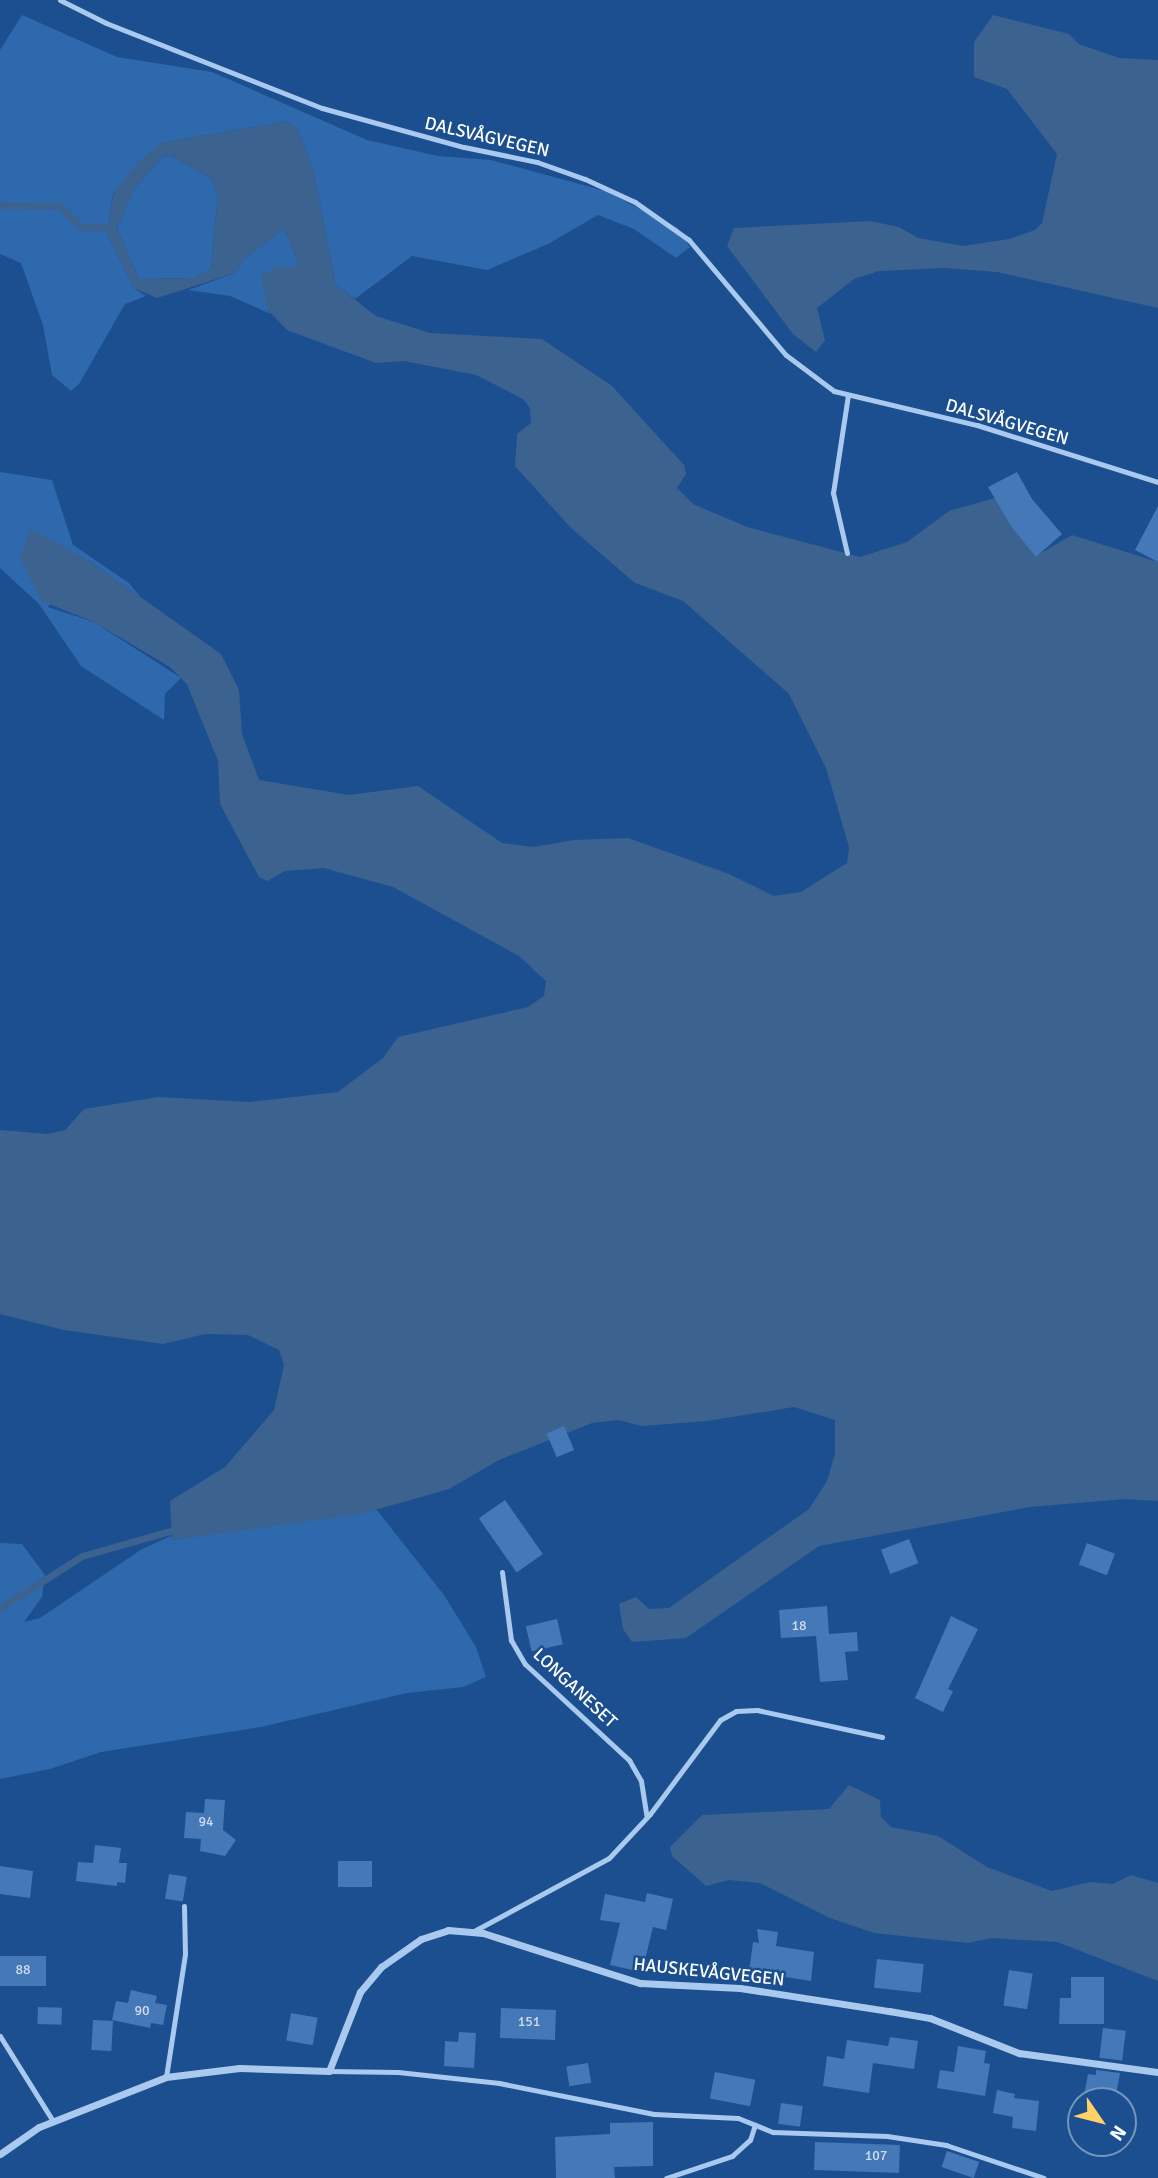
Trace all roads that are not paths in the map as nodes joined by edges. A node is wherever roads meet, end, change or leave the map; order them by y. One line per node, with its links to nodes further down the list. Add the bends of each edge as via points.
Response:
1 (60, 0): 2 (lane, DALSVÅGVEGEN, via 106,23 322,108 537,162 635,202 689,240 786,355 818,381)
2 (848, 396): 3 (lane, DALSVÅGVEGEN, via 977,425); 4 (lane, via 833,493)
3 (1158, 482)
4 (847, 553)
5 (502, 1572): 7 (lane, LONGANESET, via 511,1640 525,1664 629,1760 641,1780)
6 (882, 1737): 7 (lane, via 757,1710 736,1712 720,1720)
7 (647, 1817): 9 (lane, via 609,1858)
8 (184, 1906): 13 (lane, via 185,1954)
9 (474, 1931): 11 (street, HAUSKEVÅGVEGEN, via 448,1930 421,1939 381,1967 354,2003); 12 (street, HAUSKEVÅGVEGEN, via 640,1983 740,1988 930,2018 1019,2053)
10 (0, 2036): 14 (lane)
11 (329, 2071): 13 (street, via 239,2068); 15 (lane, via 384,2071 499,2084 610,2108 654,2115 713,2114)
12 (1158, 2072)
13 (166, 2077): 14 (street)
14 (53, 2121): 16 (street)
15 (755, 2125): 17 (lane, via 750,2140 732,2156); 18 (lane, via 773,2132 887,2136 946,2144)
16 (0, 2154)
17 (666, 2178)
18 (1044, 2178)

